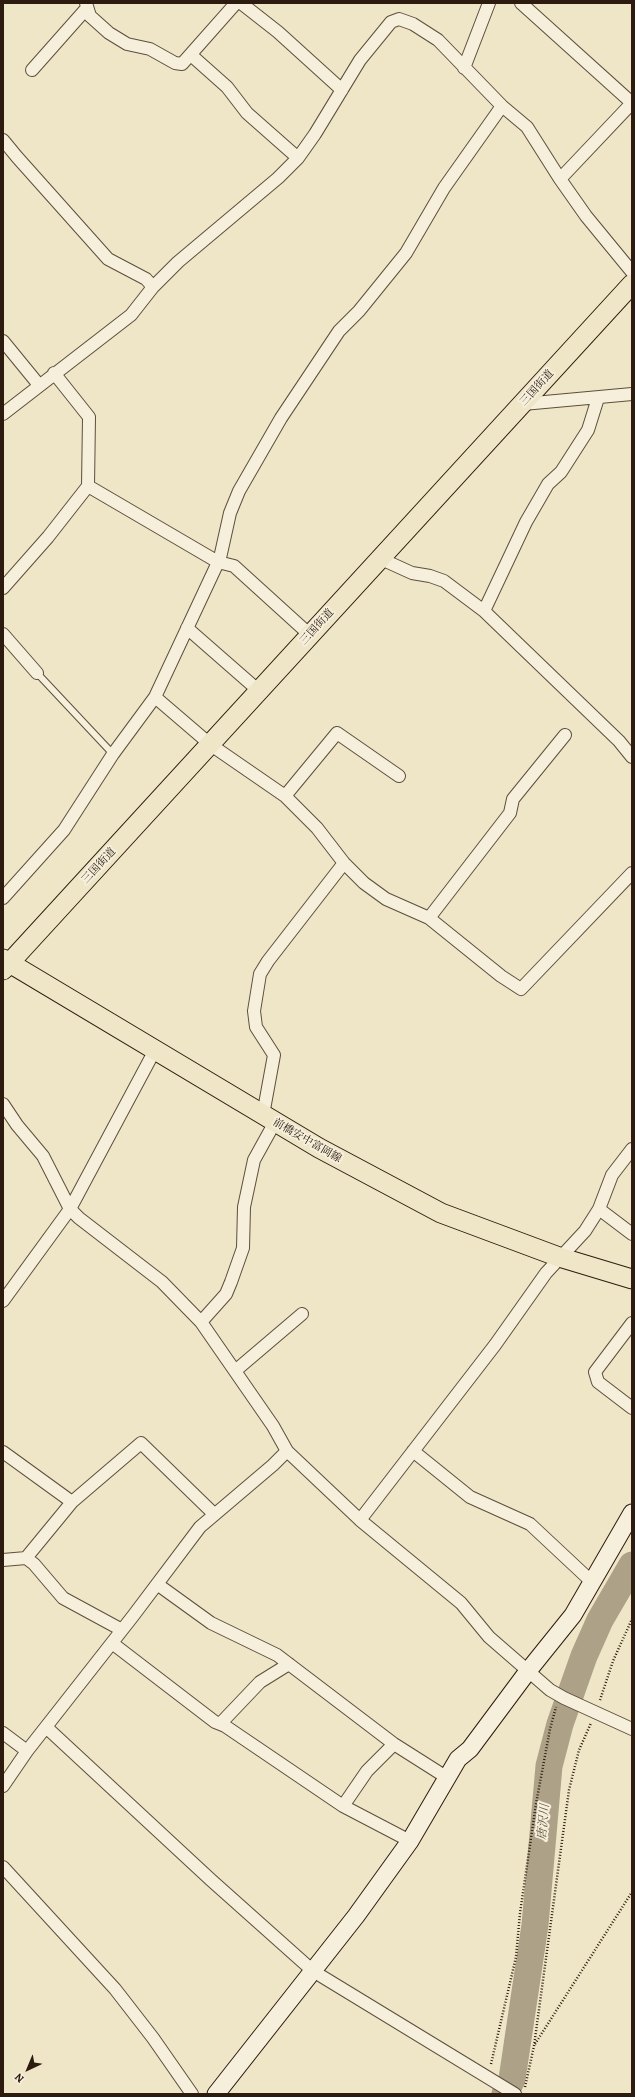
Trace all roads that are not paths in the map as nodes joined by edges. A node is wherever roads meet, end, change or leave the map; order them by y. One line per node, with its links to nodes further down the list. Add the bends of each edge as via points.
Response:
1 (236, 3): 6 (street)
2 (241, 3): 9 (street, via 278,32)
3 (489, 3): 7 (street)
4 (521, 3): 10 (street)
5 (86, 6): 6 (street, via 90,16 109,33 127,44 150,49 175,63 182,64); 8 (street)
6 (191, 55): 13 (street, via 227,88 247,113)
7 (464, 68): 9 (street, via 438,40 413,24 399,19 391,22 360,60); 11 (street)
8 (32, 70)
9 (342, 90): 13 (street)
10 (632, 103): 14 (street)
11 (502, 106): 14 (street, via 528,127); 27 (street, via 444,188 406,253 359,311 339,331 281,418 230,513)
12 (3, 140): 17 (street, via 108,259 146,280)
13 (298, 158): 17 (street, via 278,178 178,262)
14 (560, 179): 15 (street, via 586,216)
15 (632, 272)
16 (632, 284): 23 (main road, 三国街道)
17 (153, 287): 19 (street, via 131,315)
18 (3, 341): 20 (street)
19 (54, 373): 20 (street); 25 (street, via 89,417)
20 (39, 385): 24 (street)
21 (632, 394): 22 (street)
22 (598, 398): 23 (street); 29 (street, via 588,430 561,472 548,484 526,522)
23 (522, 404): 26 (main road, 三国街道)
24 (3, 414)
25 (88, 486): 27 (street); 28 (street)
26 (379, 558): 29 (street, via 412,573 444,581); 32 (main road, 三国街道)
27 (218, 562): 30 (street); 32 (street, via 234,566)
28 (3, 588)
29 (484, 612): 39 (street, via 619,741)
30 (187, 628): 34 (street); 35 (street)
31 (3, 634): 33 (street)
32 (310, 634): 34 (main road, 三国街道)
33 (37, 673): 38 (lane)
34 (259, 691): 37 (main road, 三国街道)
35 (155, 697): 37 (street); 38 (street)
36 (565, 735): 45 (street, via 513,799 510,813)
37 (211, 745): 41 (street); 46 (main road, 三国街道)
38 (113, 754): 44 (street, via 64,830)
39 (632, 757)
40 (399, 776): 41 (street, via 337,733)
41 (285, 796): 42 (street, via 317,828)
42 (344, 863): 45 (street, via 364,883 386,899); 49 (street, via 260,974 254,1011 256,1026 274,1055)
43 (632, 873): 45 (street, via 521,989)
44 (3, 898)
45 (429, 918)
46 (5, 964): 47 (main road, 前橋安中富岡線)
47 (155, 1050): 49 (main road, 前橋安中富岡線); 51 (street)
48 (3, 1104): 51 (street, via 43,1156)
49 (269, 1119): 54 (main road, 前橋安中富岡線, via 441,1213); 58 (street, via 254,1160 244,1207 243,1248 226,1294)
50 (632, 1149): 52 (street, via 612,1175)
51 (70, 1209): 56 (street); 58 (street, via 162,1282)
52 (599, 1209): 53 (street); 54 (street, via 585,1231 569,1250)
53 (632, 1234)
54 (559, 1257): 55 (main road, 前橋安中富岡線); 63 (street)
55 (632, 1279)
56 (3, 1301)
57 (302, 1314): 60 (street)
58 (201, 1322): 60 (street)
59 (632, 1323): 61 (street, via 595,1372 598,1382)
60 (235, 1371): 62 (street)
61 (632, 1408)
62 (287, 1451): 67 (street); 68 (street)
63 (413, 1451): 68 (street); 71 (street, via 470,1497 530,1524)
64 (3, 1452): 65 (street)
65 (72, 1502): 67 (street, via 141,1443); 69 (street)
66 (632, 1513): 71 (street)
67 (214, 1514): 72 (street, via 200,1527)
68 (360, 1520): 76 (street, via 461,1603 489,1638)
69 (26, 1558): 70 (street); 73 (street, via 63,1598)
70 (3, 1560)
71 (592, 1582): 76 (street, via 573,1615)
72 (157, 1584): 73 (street); 75 (street, via 211,1623 277,1655)
73 (122, 1630): 74 (street)
74 (112, 1643): 77 (street); 78 (street)
75 (289, 1664): 77 (street, via 260,1682); 81 (street)
76 (528, 1671): 79 (street, via 560,1695); 83 (street)
77 (220, 1724): 85 (street)
78 (46, 1727): 82 (street); 88 (street)
79 (632, 1729)
80 (3, 1733): 82 (street)
81 (394, 1744): 83 (street); 85 (street, via 367,1771)
82 (27, 1751): 84 (street)
83 (446, 1777): 86 (street)
84 (3, 1786)
85 (343, 1806): 86 (street)
86 (410, 1841): 88 (street, via 356,1916)
87 (4, 1869): 90 (street, via 115,1989)
88 (312, 1971): 89 (street, via 488,2077); 91 (street)
89 (520, 2091)
90 (192, 2094)
91 (216, 2094)

